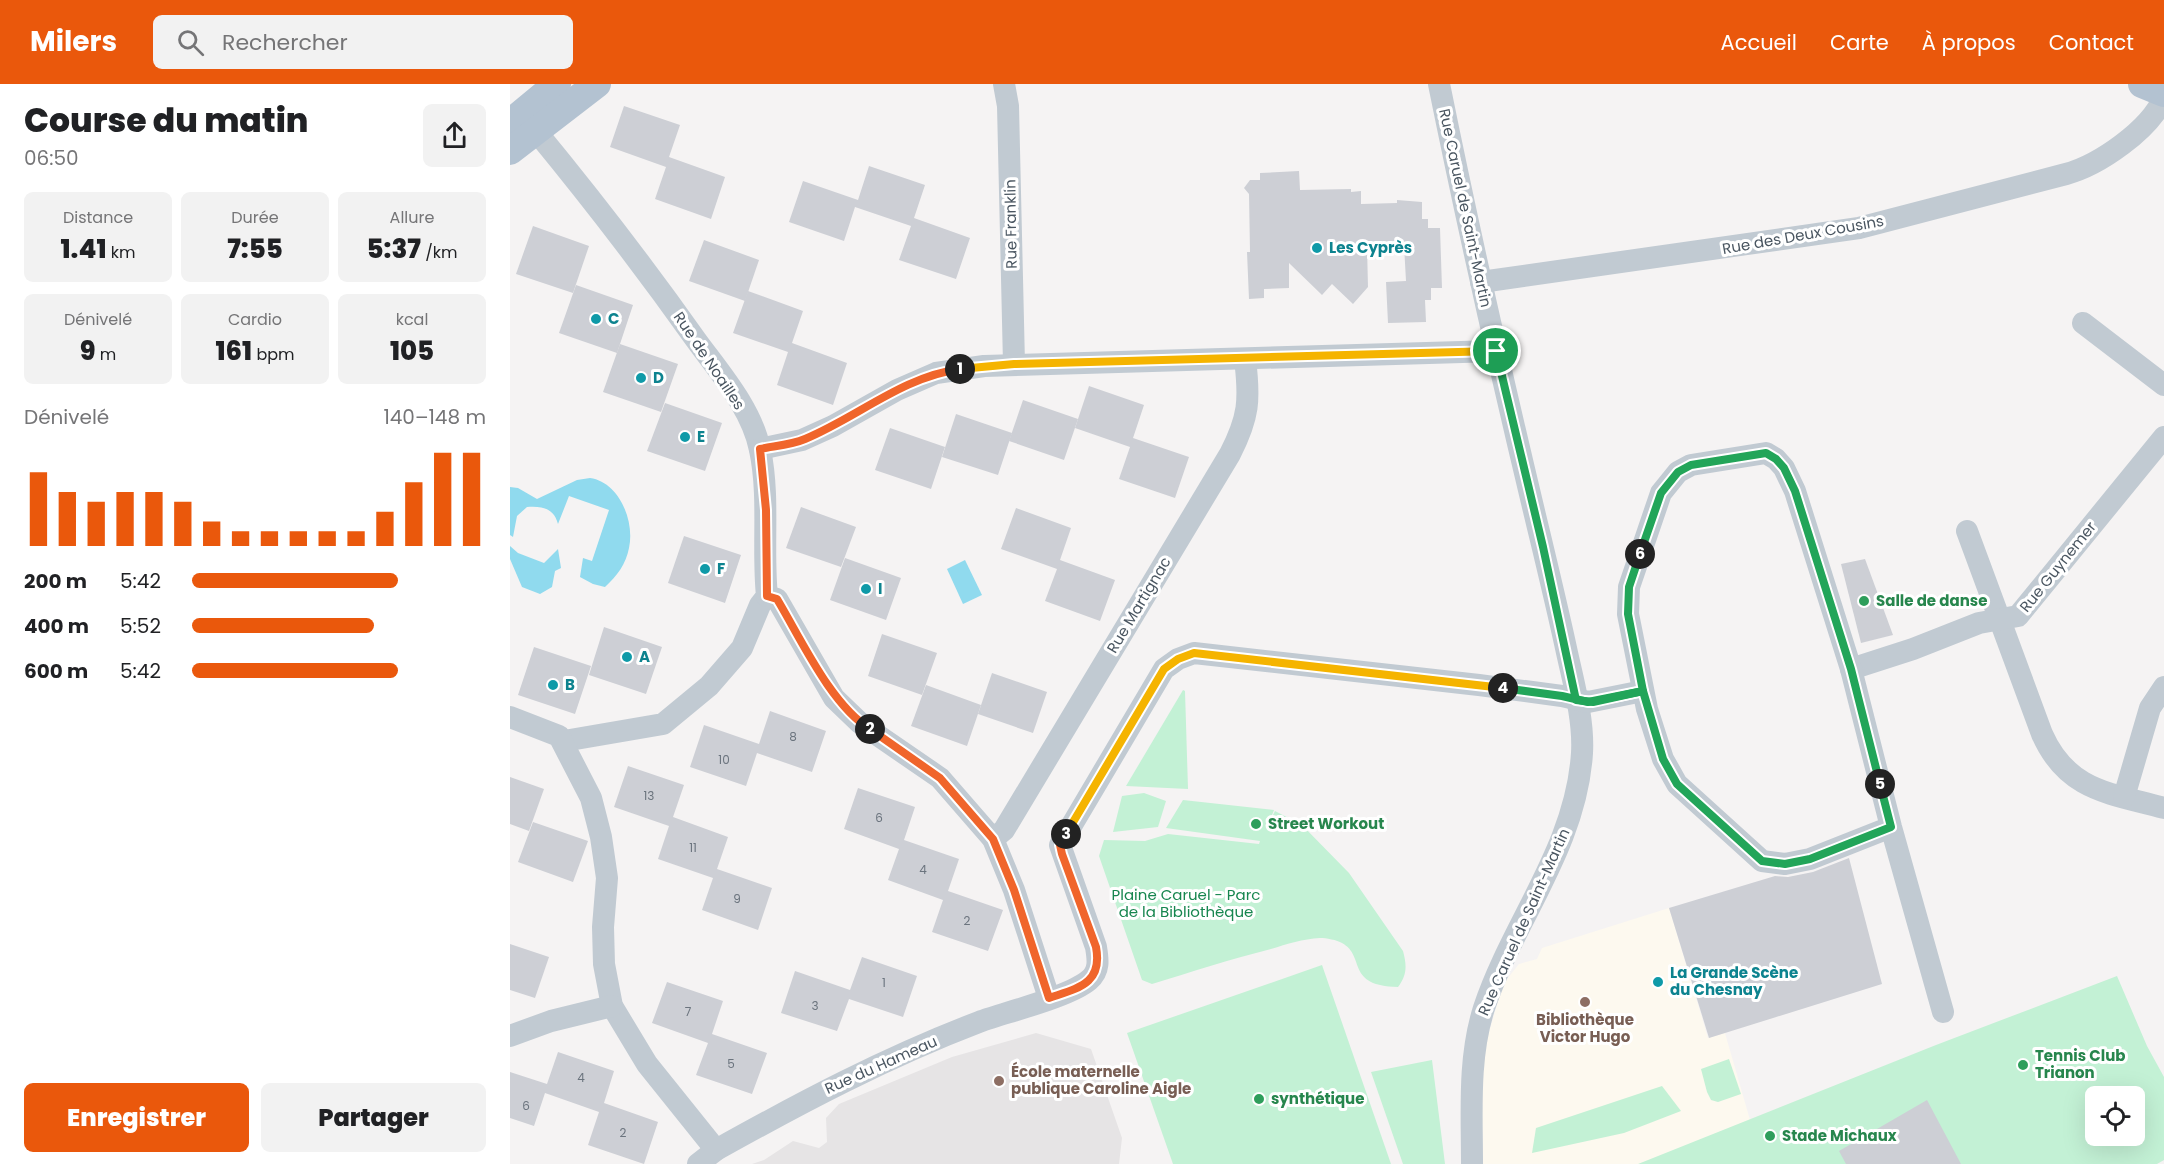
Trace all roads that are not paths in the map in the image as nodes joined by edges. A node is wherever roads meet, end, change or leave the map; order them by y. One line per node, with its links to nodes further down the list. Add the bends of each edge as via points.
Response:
1 (557, 84): 7 (main road)
2 (597, 84): 7 (main road)
3 (1004, 84): 13 (street, Rue Franklin, via 1008,106)
4 (1439, 84): 9 (street, Rue Caruel de Saint-Martin)
5 (2142, 84): 6 (main road)
6 (2164, 95): 9 (street, Rue des Deux Cousins, via 2143,126 2085,169 1859,228)
7 (523, 126): 8 (main road); 16 (street, Rue de Noailles, via 642,264 736,397)
8 (510, 151)
9 (1481, 282): 11 (street, Rue Caruel de Saint-Martin)
10 (2084, 323): 14 (street)
11 (1496, 351): 12 (street); 23 (street, Rue Caruel de Saint-Martin)
12 (1245, 359): 13 (street); 29 (street, Rue Martignac, via 1248,411 1230,454 1004,830)
13 (1014, 364): 16 (street, via 936,373 802,440)
14 (2164, 385)
15 (2164, 437): 19 (street, Rue Guynemer, via 2018,616)
16 (760, 449): 18 (street, Rue de Noailles, via 766,510)
17 (1967, 531): 19 (street)
18 (767, 596): 25 (street, Rue de Noailles, via 742,648 709,686 663,724); 29 (street, via 777,599 834,698 860,723 940,778)
19 (1999, 621): 20 (street, Rue Guynemer, via 1979,623); 26 (street, via 2053,755 2076,780)
20 (1851, 669): 22 (street, via 1795,491 1784,468 1766,453 1691,465 1678,472 1661,493 1629,587 1628,614); 28 (street)
21 (2164, 687): 26 (street, via 2150,708)
22 (1643, 691): 23 (street, via 1593,702); 28 (street, via 1663,759 1677,784 1762,861 1785,864 1810,859)
23 (1576, 700): 30 (street, Rue du Hameau, via 1479,685 1194,653 1178,659 1164,669 1060,845 1098,960 1094,976 1076,989); 36 (street, Rue Caruel de Saint-Martin, via 1582,752 1573,807 1555,859 1485,1005 1476,1039)
24 (510, 717): 25 (street, via 556,733)
25 (564, 741): 31 (street, via 591,798 601,837 607,878 604,964)
26 (2124, 797): 27 (street)
27 (2164, 808)
28 (1891, 827): 32 (street)
29 (993, 839): 30 (street)
30 (1049, 998): 34 (street, Rue du Hameau, via 979,1022 854,1075)
31 (612, 1006): 33 (street); 34 (street, via 647,1064)
32 (1943, 1012)
33 (510, 1036)
34 (717, 1150): 35 (street, Rue du Hameau)
35 (698, 1164)
36 (1472, 1164)

